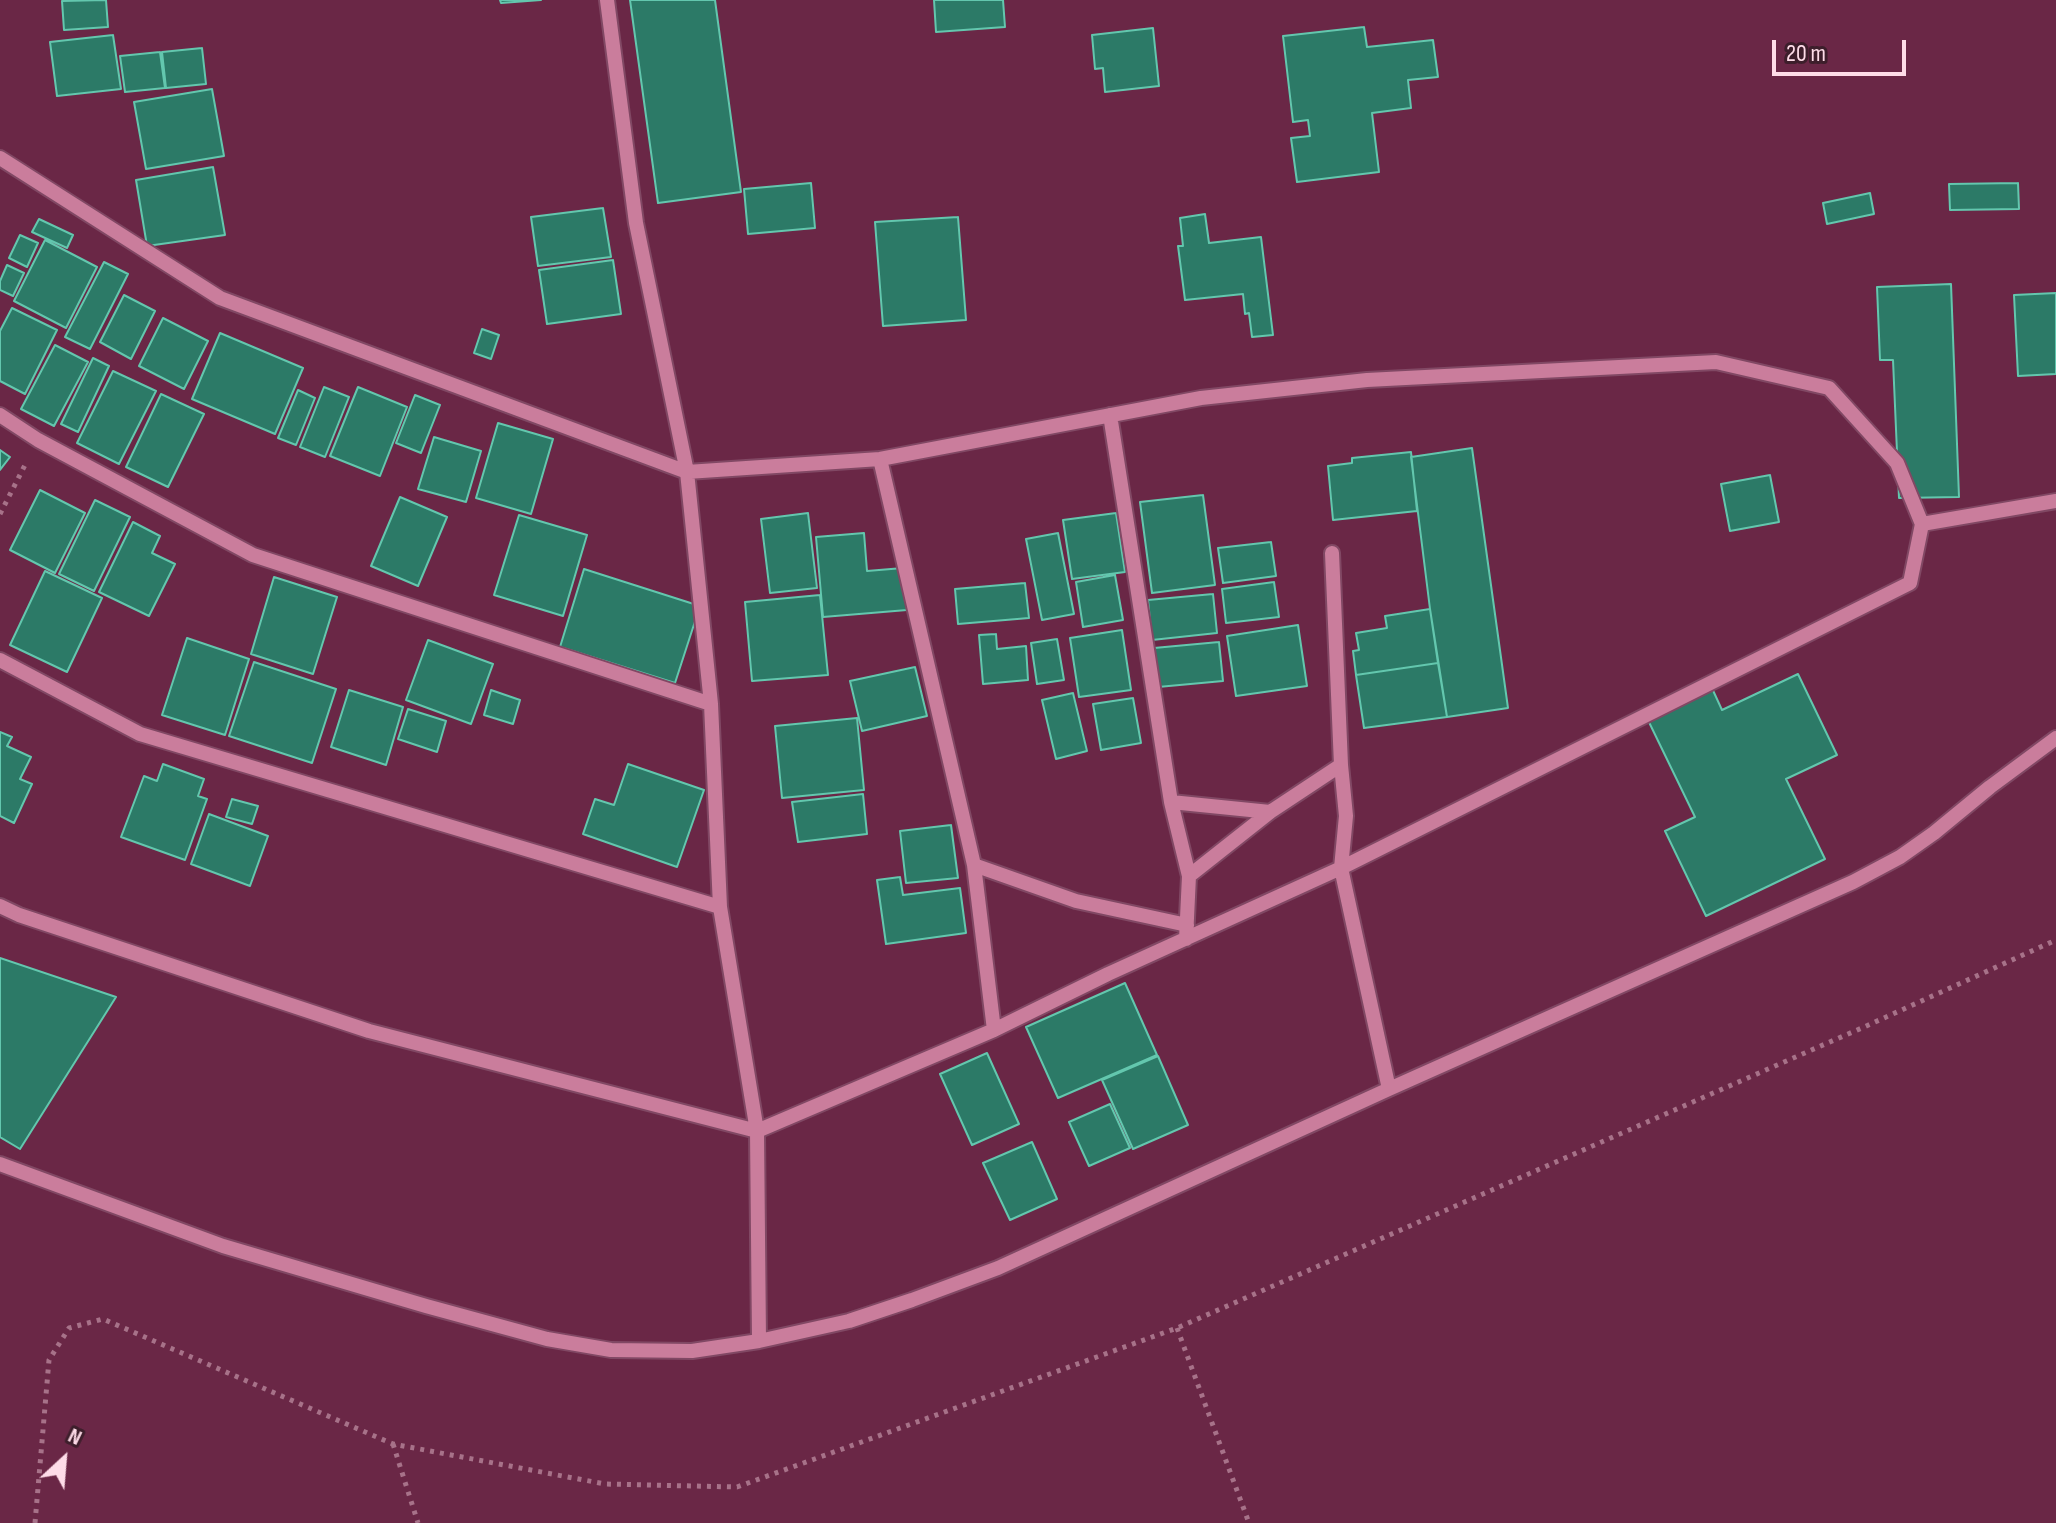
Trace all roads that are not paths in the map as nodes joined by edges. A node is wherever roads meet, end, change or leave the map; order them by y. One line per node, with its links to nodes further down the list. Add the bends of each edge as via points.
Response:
1 (607, 0): 6 (street, via 636,223)
2 (0, 158): 6 (street, via 220,298)
3 (0, 415): 11 (street, via 253,555)
4 (1110, 415): 5 (street); 8 (street, via 1201,398 1367,380 1716,362 1829,388 1897,463); 14 (street)
5 (880, 459): 6 (street); 16 (street)
6 (687, 472): 11 (street)
7 (2056, 501): 8 (street)
8 (1922, 524): 17 (street, via 1910,583)
9 (1332, 553): 13 (street)
10 (0, 660): 20 (street, via 140,734)
11 (711, 704): 20 (street)
12 (2056, 738): 23 (street, via 1934,833 1865,876)
13 (1341, 765): 15 (street); 17 (street, via 1346,816)
14 (1171, 802): 15 (street); 18 (street)
15 (1270, 812): 18 (street)
16 (974, 865): 21 (street); 22 (street)
17 (1341, 868): 21 (street); 23 (street)
18 (1189, 876): 21 (street)
19 (0, 906): 24 (street, via 369,1031)
20 (720, 907): 24 (street)
21 (1186, 932): 22 (street)
22 (994, 1030): 24 (street)
23 (1389, 1089): 26 (street, via 998,1268 849,1321)
24 (757, 1131): 26 (street)
25 (0, 1164): 26 (street, via 223,1246 547,1339 611,1350 692,1351)
26 (759, 1341)

